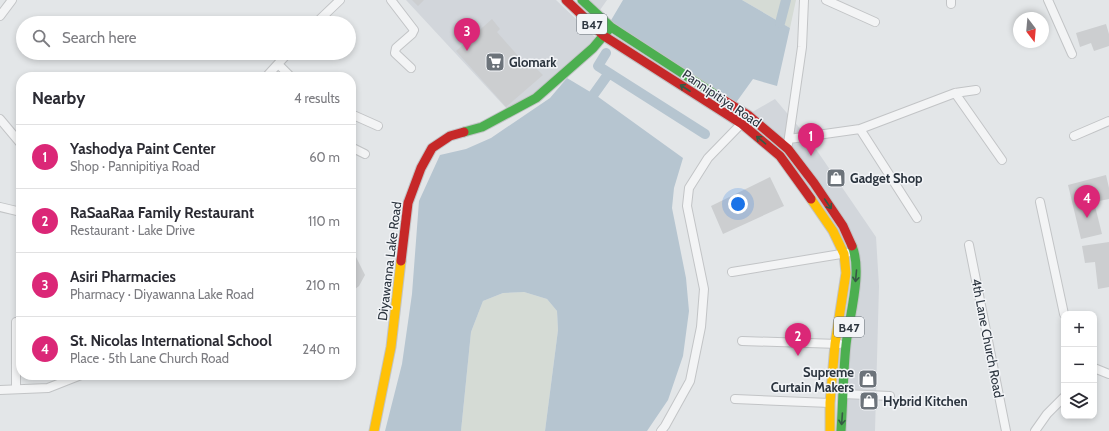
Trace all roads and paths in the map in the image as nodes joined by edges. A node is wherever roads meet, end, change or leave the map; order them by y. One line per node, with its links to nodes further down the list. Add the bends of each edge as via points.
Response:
1 (12, 0): 9 (street)
2 (340, 0): 10 (street)
3 (391, 0): 17 (street, via 414,30 396,48 395,53)
4 (566, 0): 13 (main road, Pannipitiya Road / B47)
5 (582, 0): 12 (main road, Pannipitiya Road / B47)
6 (804, 0): 31 (street, via 802,47)
7 (826, 0): 11 (street)
8 (1048, 0): 14 (street)
9 (0, 16)
10 (323, 16)
11 (876, 22)
12 (610, 27): 13 (main road, Diyawanna Lake Road); 22 (main road, Pannipitiya Road / B47)
13 (604, 36): 26 (main road, Pannipitiya Road / B47, one-way to 13); 60 (main road, Diyawanna Lake Road, via 536,98 482,127 450,136 432,148 421,168 408,203 391,346)
14 (1072, 54)
15 (282, 60): 16 (street)
16 (278, 64): 18 (street); 19 (street)
17 (411, 68)
18 (271, 72)
19 (286, 72)
20 (976, 90): 21 (street)
21 (954, 93): 28 (street); 36 (street)
22 (748, 115): 26 (street); 32 (main road, Pannipitiya Road / B47)
23 (356, 116): 27 (street)
24 (0, 119): 30 (street)
25 (1109, 121): 29 (street)
26 (742, 124): 35 (main road, Pannipitiya Road / B47, one-way to 26); 61 (street, via 708,158 689,188 687,206 704,288 701,327 690,381)
27 (378, 126)
28 (860, 129): 31 (street); 40 (street)
29 (1074, 136)
30 (16, 138)
31 (789, 139): 32 (street)
32 (788, 149): 35 (street); 42 (main road, Pannipitiya Road / B47, one-way to 42, via 843,226)
33 (356, 150): 34 (street)
34 (365, 154)
35 (780, 156): 43 (main road, Pannipitiya Road / B47, via 833,231)
36 (1002, 160)
37 (1040, 202): 45 (street)
38 (0, 207): 39 (street)
39 (16, 211)
40 (917, 218)
41 (969, 245): 64 (street, 4th Lane Church Road)
42 (854, 251): 43 (street); 49 (main road, Pannipitiya Road / B47, one-way to 49, via 857,272)
43 (844, 254): 44 (street); 48 (main road, Pannipitiya Road / B47, via 846,273)
44 (732, 272)
45 (1063, 311)
46 (16, 322): 53 (street)
47 (742, 341): 48 (street)
48 (835, 344): 49 (street); 59 (main road, Pannipitiya Road / B47)
49 (846, 345): 55 (main road, Pannipitiya Road / B47)
50 (1097, 369): 51 (street)
51 (1109, 374)
52 (68, 380): 53 (street, via 48,388)
53 (16, 389): 54 (street)
54 (0, 390)
55 (843, 394): 56 (street); 63 (main road, Pannipitiya Road / B47, one-way to 63)
56 (890, 396)
57 (735, 400): 59 (street)
58 (1061, 400): 65 (street)
59 (830, 403): 62 (main road, Pannipitiya Road / B47)
60 (374, 431)
61 (661, 431)
62 (830, 431)
63 (841, 431)
64 (1006, 431)
65 (1035, 431)

